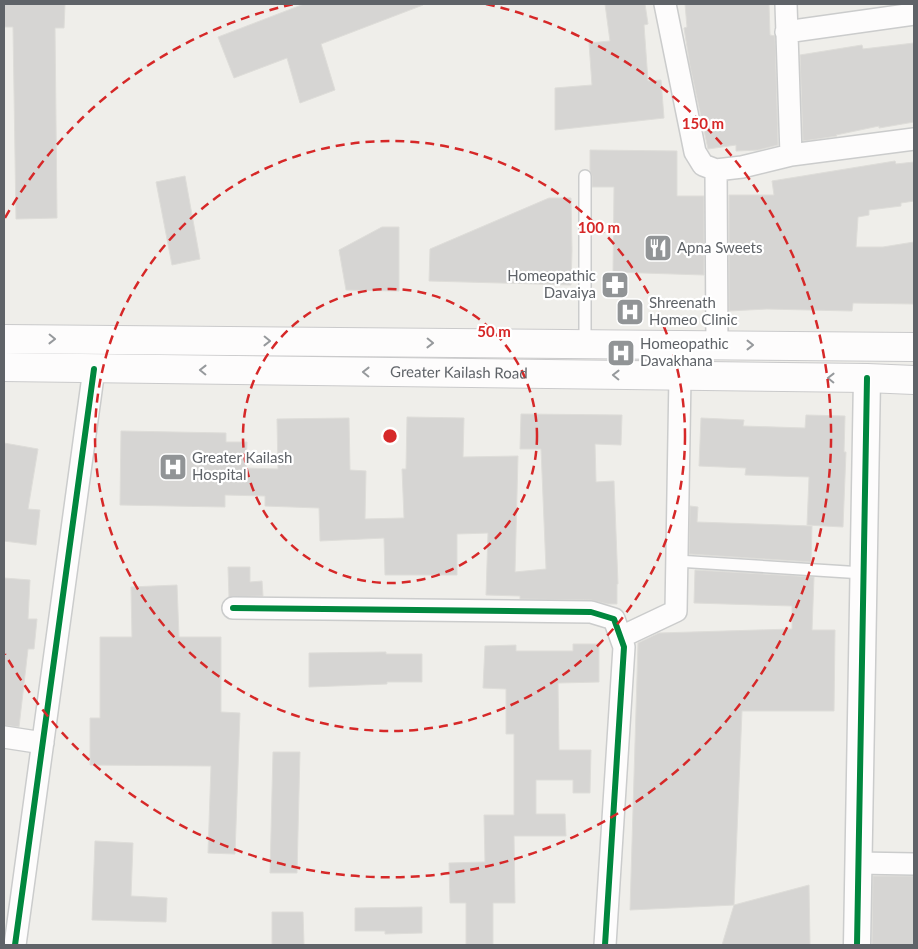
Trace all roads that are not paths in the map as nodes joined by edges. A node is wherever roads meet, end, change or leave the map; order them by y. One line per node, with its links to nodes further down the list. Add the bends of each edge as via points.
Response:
1 (665, 4): 7 (street, via 695,152 703,165)
2 (786, 4): 4 (street)
3 (914, 14): 4 (street)
4 (786, 32): 6 (street)
5 (914, 139): 6 (street)
6 (791, 155): 7 (street)
7 (716, 170): 11 (street)
8 (585, 176): 10 (lane)
9 (4, 339): 10 (main road, Greater Kailash Road, one-way to 10)
10 (585, 345): 11 (main road, Greater Kailash Road)
11 (717, 345): 12 (main road, Greater Kailash Road, one-way to 12)
12 (914, 347)
13 (4, 367): 14 (main road, Greater Kailash Road)
14 (94, 368): 15 (main road, Greater Kailash Road, one-way to 14); 23 (street)
15 (680, 376): 16 (main road, Greater Kailash Road, one-way to 15); 18 (street)
16 (866, 378): 17 (main road, Greater Kailash Road); 19 (street)
17 (914, 380)
18 (677, 560): 19 (lane); 21 (street, via 676,611)
19 (863, 573): 24 (street)
20 (232, 608): 21 (street, via 591,612 614,619)
21 (620, 637): 27 (street, via 624,647)
22 (4, 737): 23 (street)
23 (43, 743): 26 (street)
24 (858, 863): 25 (street); 28 (street)
25 (914, 864)
26 (15, 945)
27 (605, 945)
28 (857, 945)

